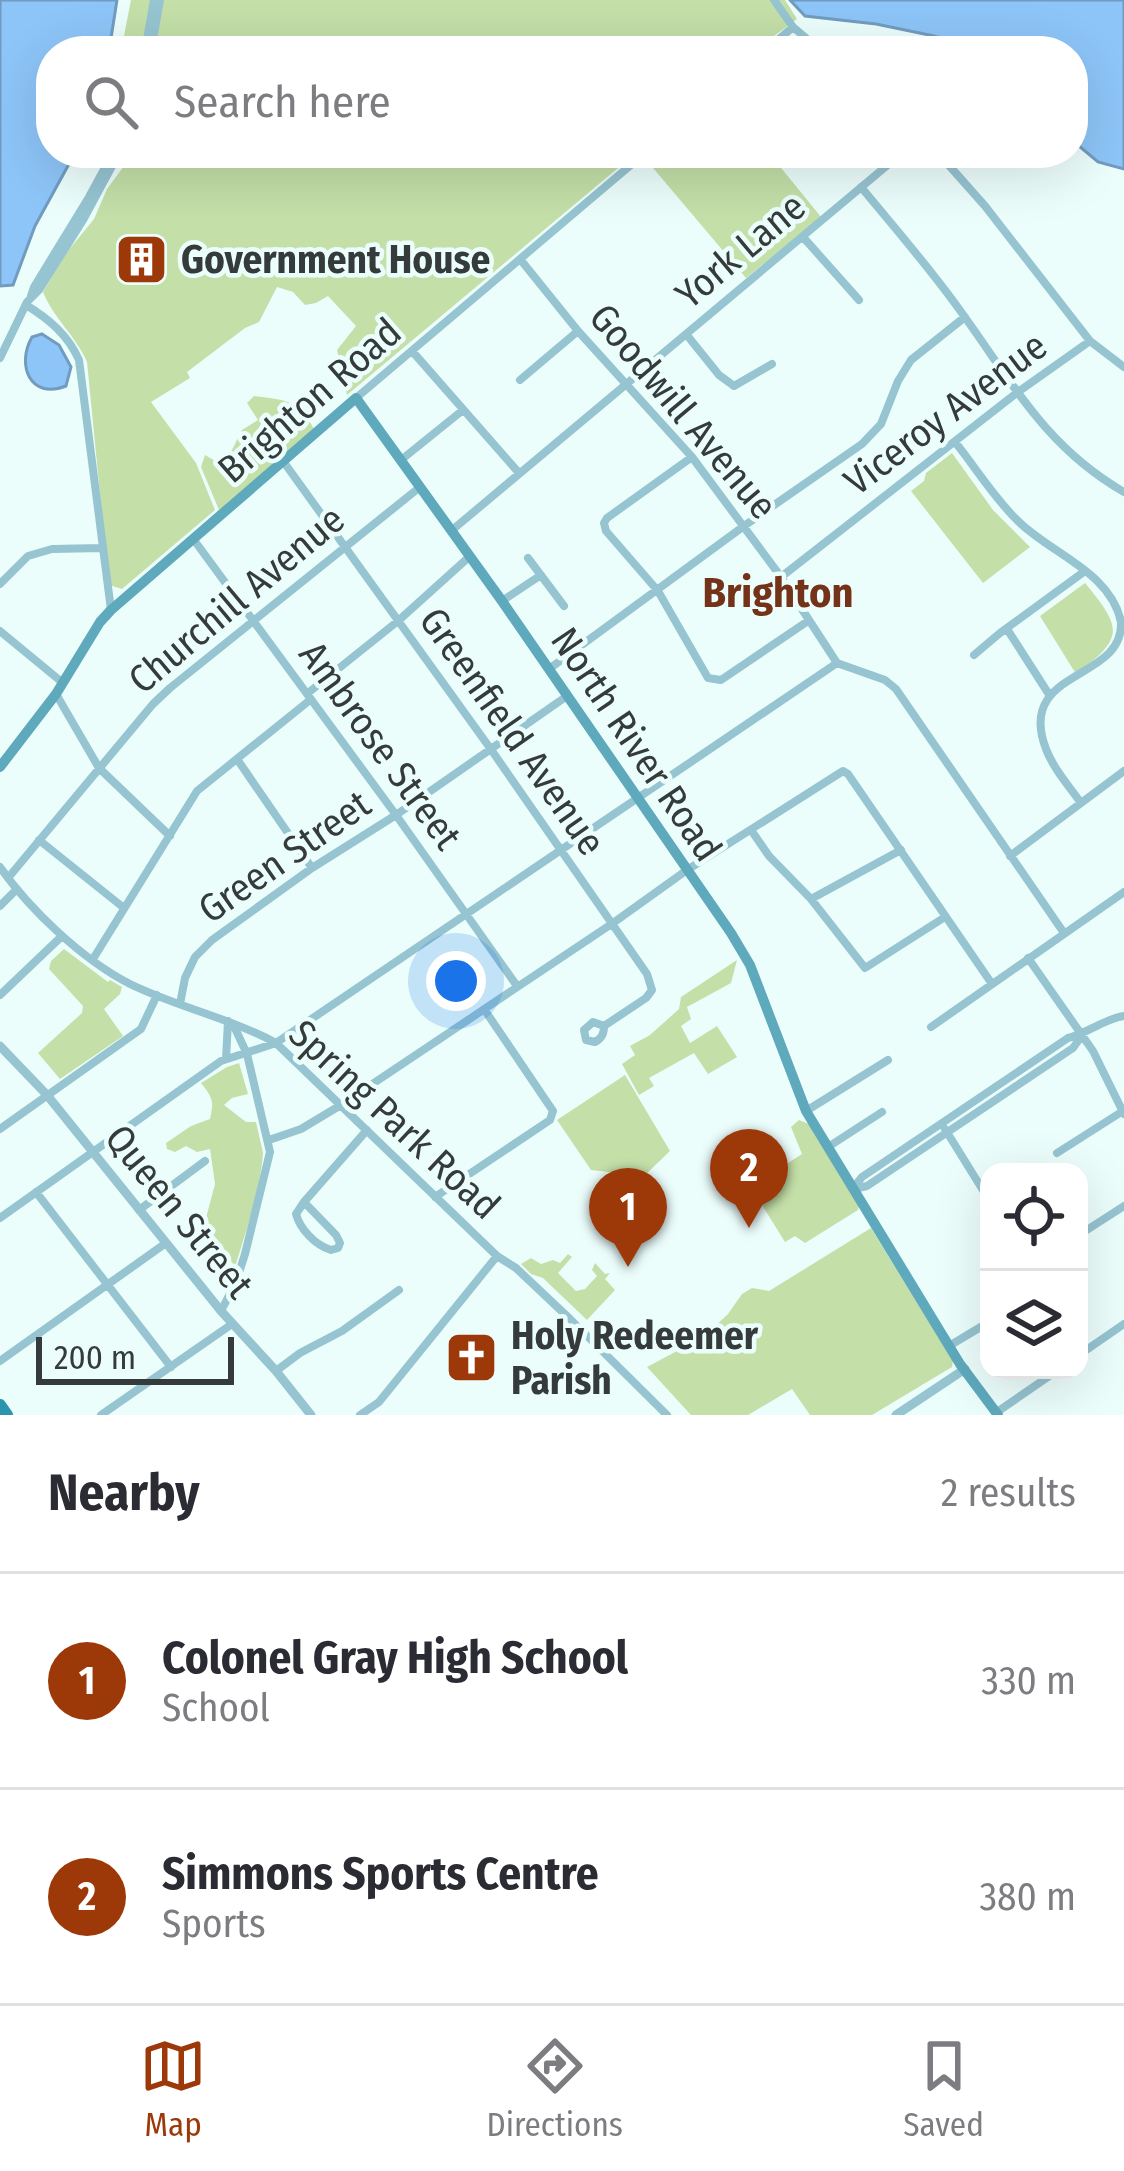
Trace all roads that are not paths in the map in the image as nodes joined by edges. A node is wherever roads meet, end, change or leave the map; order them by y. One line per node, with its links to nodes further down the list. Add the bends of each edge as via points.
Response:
1 (157, 0): 4 (street)
2 (772, 0): 3 (street)
3 (792, 28): 5 (street); 6 (street)
4 (151, 36)
5 (783, 36)
6 (802, 36)
7 (109, 168): 15 (street)
8 (627, 168): 13 (street, Brighton Road)
9 (884, 168): 11 (street, York Lane)
10 (951, 168): 19 (street)
11 (861, 187): 12 (street, York Lane); 16 (street)
12 (803, 237): 14 (street); 18 (street, York Lane)
13 (520, 260): 17 (street, Goodwill Avenue); 20 (street, Brighton Road)
14 (859, 300)
15 (28, 302): 21 (street); 40 (street, via 80,359)
16 (965, 316): 26 (street); 36 (street, via 911,360 881,424 862,444)
17 (578, 331): 24 (street); 25 (street, Goodwill Avenue)
18 (686, 334): 22 (street, via 734,386); 25 (street, York Lane)
19 (1090, 341): 23 (street); 26 (street, Viceroy Avenue)
20 (412, 351): 27 (street, Brighton Road); 28 (street)
21 (0, 358)
22 (772, 364)
23 (1124, 367)
24 (520, 380)
25 (626, 385): 30 (street, Goodwill Avenue); 33 (street, York Lane)
26 (1018, 392): 29 (street, Viceroy Avenue); 35 (street, via 1080,464)
27 (356, 398): 31 (main road, Brighton Road); 32 (main road, North River Road)
28 (463, 410): 32 (street); 33 (street)
29 (956, 442): 43 (street, via 1020,524); 45 (street, Viceroy Avenue)
30 (692, 457): 36 (street, Goodwill Avenue); 47 (street, via 604,523)
31 (283, 460): 38 (main road, Brighton Road); 39 (street, Greenfield Avenue)
32 (400, 460): 34 (main road, North River Road)
33 (519, 473): 37 (street, York Lane)
34 (420, 487): 37 (main road, North River Road); 39 (street, Churchill Avenue)
35 (1124, 491)
36 (744, 526): 45 (street, Goodwill Avenue); 47 (street)
37 (451, 531): 41 (main road, North River Road)
38 (194, 540): 50 (main road, Brighton Road); 51 (street, Ambrose Street)
39 (344, 545): 51 (street, Churchill Avenue); 52 (street, Greenfield Avenue)
40 (102, 548): 46 (street, via 28,556); 50 (street)
41 (470, 557): 48 (main road, North River Road); 52 (street)
42 (529, 558): 44 (street)
43 (1085, 571): 54 (street); 62 (street, via 1115,606 1120,643)
44 (541, 574): 48 (street); 49 (street)
45 (781, 577): 53 (street, Goodwill Avenue)
46 (0, 584)
47 (658, 591): 53 (street, via 708,679 721,680); 58 (street)
48 (502, 601): 58 (main road, North River Road)
49 (564, 606)
50 (111, 610): 59 (main road, Brighton Road)
51 (253, 619): 61 (street, Ambrose Street); 66 (street, Churchill Avenue, via 153,704)
52 (398, 621): 61 (street); 63 (street, Greenfield Avenue)
53 (808, 621): 57 (street, Goodwill Avenue)
54 (1007, 629): 56 (street); 62 (street)
55 (0, 631): 59 (street)
56 (974, 655)
57 (837, 663): 68 (street); 76 (street, via 896,689)
58 (549, 669): 60 (main road, North River Road)
59 (60, 689): 65 (main road, Brighton Road); 66 (street)
60 (568, 695): 63 (street, Green Street); 68 (main road, North River Road)
61 (309, 696): 64 (street); 70 (street, Ambrose Street)
62 (1050, 696): 69 (street, via 1041,707 1042,740)
63 (490, 748): 70 (street, Green Street); 74 (street, Greenfield Avenue)
64 (236, 759): 72 (street, via 197,791); 78 (street)
65 (0, 767)
66 (98, 768): 72 (street); 73 (street, Churchill Avenue)
67 (1124, 771): 69 (street)
68 (639, 797): 74 (street); 79 (main road, North River Road)
69 (1081, 802): 76 (street)
70 (396, 814): 78 (street, Green Street); 86 (street, Ambrose Street)
71 (751, 830): 75 (street, via 843,771); 79 (street); 83 (street)
72 (170, 836): 85 (street)
73 (39, 840): 80 (street, Churchill Avenue); 85 (street)
74 (560, 849): 86 (street); 88 (street, Greenfield Avenue)
75 (901, 850): 83 (street); 87 (street)
76 (1010, 856): 89 (street)
77 (0, 867): 80 (street, Spring Park Road)
78 (312, 868): 97 (street, Green Street, via 195,957)
79 (687, 870): 88 (street); 111 (main road, North River Road, via 750,965)
80 (8, 878): 81 (street, Spring Park Road)
81 (17, 890): 84 (street); 90 (street, Spring Park Road)
82 (1124, 892): 89 (street)
83 (811, 899): 87 (street, via 865,968)
84 (0, 906)
85 (124, 908): 92 (street)
86 (466, 914): 94 (street, Ambrose Street); 104 (street)
87 (945, 916): 93 (street)
88 (613, 923): 94 (street); 101 (street, Greenfield Avenue, via 652,990)
89 (1064, 933): 91 (street)
90 (62, 936): 92 (street, Spring Park Road); 95 (street)
91 (1028, 958): 93 (street); 103 (street)
92 (92, 959): 96 (street, Spring Park Road)
93 (992, 984): 102 (street)
94 (517, 986): 98 (street)
95 (0, 994)
96 (157, 995): 97 (street, Spring Park Road); 109 (street, via 140,1029)
97 (180, 1004): 100 (street, Spring Park Road)
98 (484, 1009): 110 (street); 125 (street, via 553,1114)
99 (1124, 1016): 103 (street)
100 (230, 1022): 104 (street, Spring Park Road); 106 (street); 107 (street)
101 (604, 1026)
102 (932, 1027)
103 (1082, 1034): 113 (street); 114 (street, via 1073,1048)
104 (276, 1042): 106 (street); 110 (street, Spring Park Road)
105 (0, 1046): 109 (street, Queen Street)
106 (247, 1054): 107 (street); 117 (street)
107 (226, 1059): 119 (street)
108 (888, 1060): 111 (street)
109 (47, 1095): 115 (street); 119 (street, Queen Street)
110 (341, 1105): 116 (street, Spring Park Road); 117 (street)
111 (806, 1112): 118 (main road, North River Road)
112 (881, 1112): 118 (street)
113 (1123, 1112): 120 (street)
114 (944, 1128): 122 (street); 123 (street)
115 (0, 1130)
116 (367, 1130): 125 (street, Spring Park Road); 126 (street)
117 (269, 1140): 135 (street, via 253,1227)
118 (827, 1148): 123 (main road, North River Road)
119 (94, 1152): 124 (street); 128 (street, Queen Street)
120 (1057, 1153)
121 (206, 1161): 128 (street)
122 (980, 1186)
123 (852, 1189): 139 (main road, North River Road)
124 (36, 1192): 129 (street); 133 (street)
125 (435, 1197): 132 (street, Spring Park Road)
126 (304, 1202): 126 (street, via 296,1214 305,1231 338,1248 337,1235)
127 (1124, 1206): 130 (street)
128 (139, 1210): 131 (street, Queen Street)
129 (0, 1218)
130 (1088, 1229)
131 (166, 1244): 133 (street); 135 (street, Queen Street)
132 (497, 1256): 152 (street); 153 (street, Spring Park Road)
133 (107, 1286): 141 (street); 142 (street)
134 (399, 1289): 144 (street)
135 (220, 1311): 136 (street, Queen Street)
136 (232, 1324): 142 (street); 144 (street, Queen Street)
137 (1124, 1324): 140 (street)
138 (980, 1328): 139 (street)
139 (950, 1346): 143 (main road, North River Road)
140 (1088, 1349)
141 (0, 1361)
142 (171, 1366): 150 (street)
143 (965, 1369): 147 (street); 148 (main road, North River Road)
144 (277, 1371): 151 (street, Queen Street)
145 (1046, 1379): 148 (street)
146 (0, 1405): 149 (main road)
147 (901, 1414)
148 (998, 1414)
149 (7, 1415)
150 (100, 1415)
151 (311, 1415)
152 (360, 1415)
153 (667, 1415)

